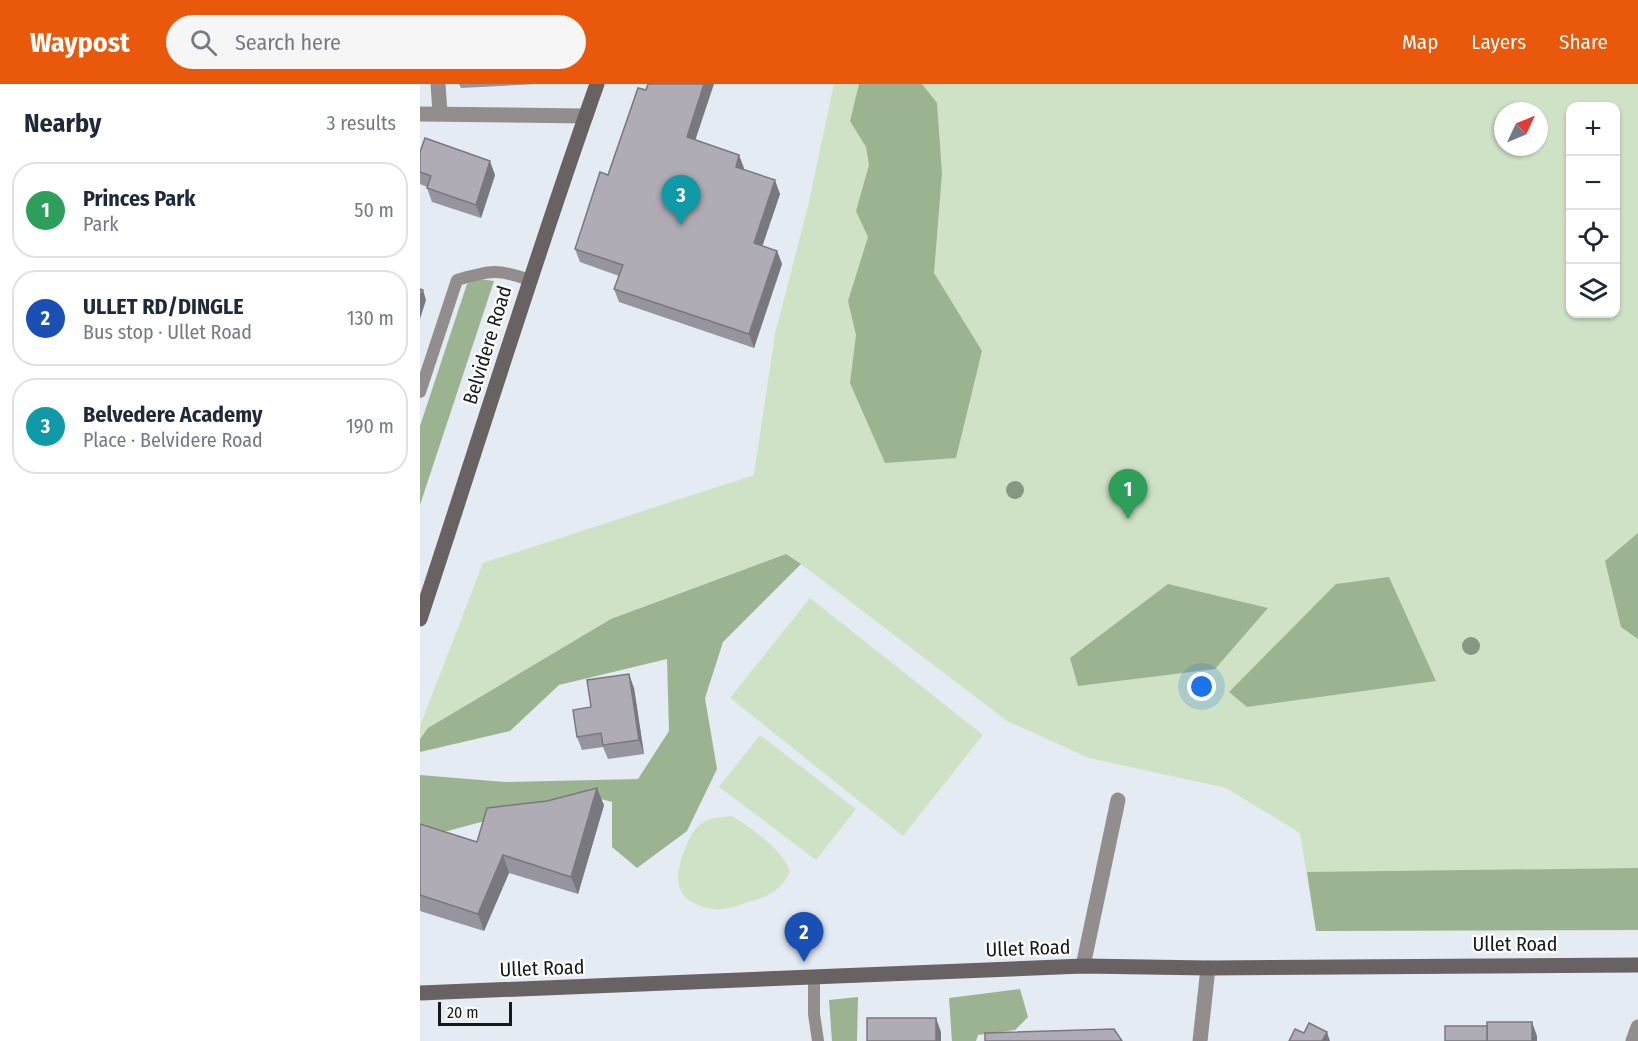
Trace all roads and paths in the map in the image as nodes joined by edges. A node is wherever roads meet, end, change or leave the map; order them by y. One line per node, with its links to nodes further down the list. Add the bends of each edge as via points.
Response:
1 (438, 84): 3 (street)
2 (597, 84): 5 (main road, Belvidere Road)
3 (440, 113): 4 (street); 5 (street)
4 (420, 114)
5 (586, 116): 6 (main road, Belvidere Road)
6 (529, 280): 7 (lane, via 508,272 490,271 457,280); 8 (main road, Belvidere Road)
7 (420, 392)
8 (420, 619)
9 (1118, 800): 11 (street)
10 (1638, 965): 12 (main road, Ullet Road)
11 (1083, 966): 12 (main road, Ullet Road); 13 (main road, Ullet Road)
12 (1208, 969): 17 (street)
13 (814, 978): 14 (main road, Ullet Road); 16 (lane)
14 (420, 993)
15 (1638, 1027): 18 (street)
16 (818, 1041)
17 (1200, 1041)
18 (1633, 1041)

